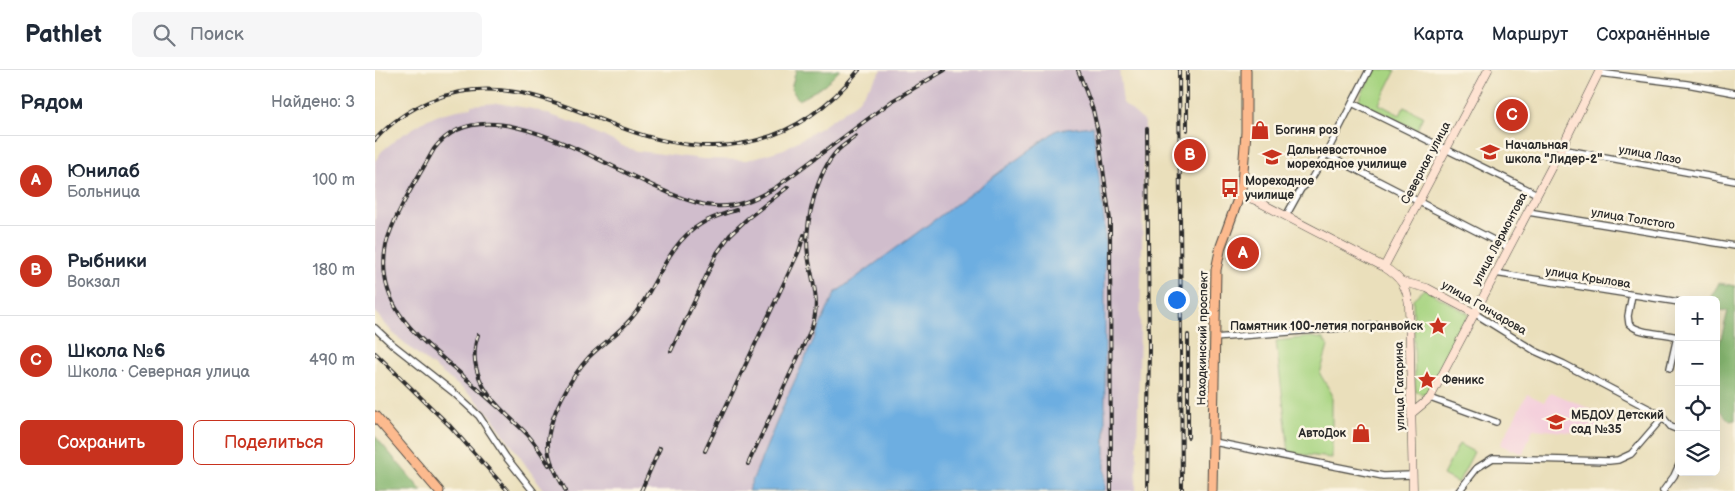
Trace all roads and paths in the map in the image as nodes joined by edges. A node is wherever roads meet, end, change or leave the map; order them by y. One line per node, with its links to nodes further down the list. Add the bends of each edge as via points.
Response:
1 (1247, 70): 12 (main road, Находкинский проспект, via 1246,132)
2 (1369, 70): 6 (street)
3 (1488, 70): 8 (main road, Северная улица)
4 (1600, 72): 5 (street); 7 (main road, улица Лермонтова)
5 (1735, 93)
6 (1352, 103): 8 (street); 9 (street)
7 (1561, 149): 10 (street, улица Лазо); 11 (main road, улица Лермонтова)
8 (1445, 150): 11 (street); 13 (main road, Северная улица)
9 (1326, 154): 13 (street); 15 (street)
10 (1735, 181)
11 (1537, 194): 14 (main road, улица Лермонтова)
12 (1239, 195): 15 (main road, улица Гончарова); 26 (main road, Находкинский проспект, via 1218,258)
13 (1419, 201): 17 (street); 18 (main road, Северная улица)
14 (1528, 212): 16 (street, улица Толстого); 17 (main road, улица Лермонтова)
15 (1286, 216): 18 (main road, улица Гончарова)
16 (1735, 246)
17 (1509, 248): 19 (main road, улица Лермонтова)
18 (1384, 267): 20 (main road, улица Гончарова)
19 (1495, 274): 21 (street, улица Крылова); 23 (main road, улица Лермонтова)
20 (1403, 282): 23 (main road, улица Гончарова, via 1427,288); 29 (main road, улица Гагарина, via 1409,305)
21 (1632, 294): 22 (street, улица Крылова); 27 (street, via 1628,316 1632,327 1677,337)
22 (1675, 301)
23 (1474, 313): 28 (main road, улица Лермонтова); 31 (street, улица Гончарова, via 1535,351)
24 (1379, 325): 26 (street)
25 (375, 328): 38 (street, via 479,416)
26 (1214, 338): 34 (main road, Находкинский проспект)
27 (1670, 368)
28 (1430, 398): 29 (main road, улица Лермонтова); 32 (street)
29 (1412, 413): 36 (main road, улица Гагарина)
30 (375, 416): 37 (main road)
31 (1663, 416): 33 (street, улица Гончарова); 41 (street, via 1631,454 1619,460 1493,458 1477,468)
32 (1496, 422)
33 (1675, 428)
34 (1214, 442): 36 (street, via 1383,476); 39 (main road, Находкинский проспект)
35 (1675, 474): 42 (street)
36 (1412, 475): 40 (main road, улица Гагарина)
37 (439, 491)
38 (533, 491)
39 (1212, 491)
40 (1413, 491)
41 (1459, 491)
42 (1663, 491)

